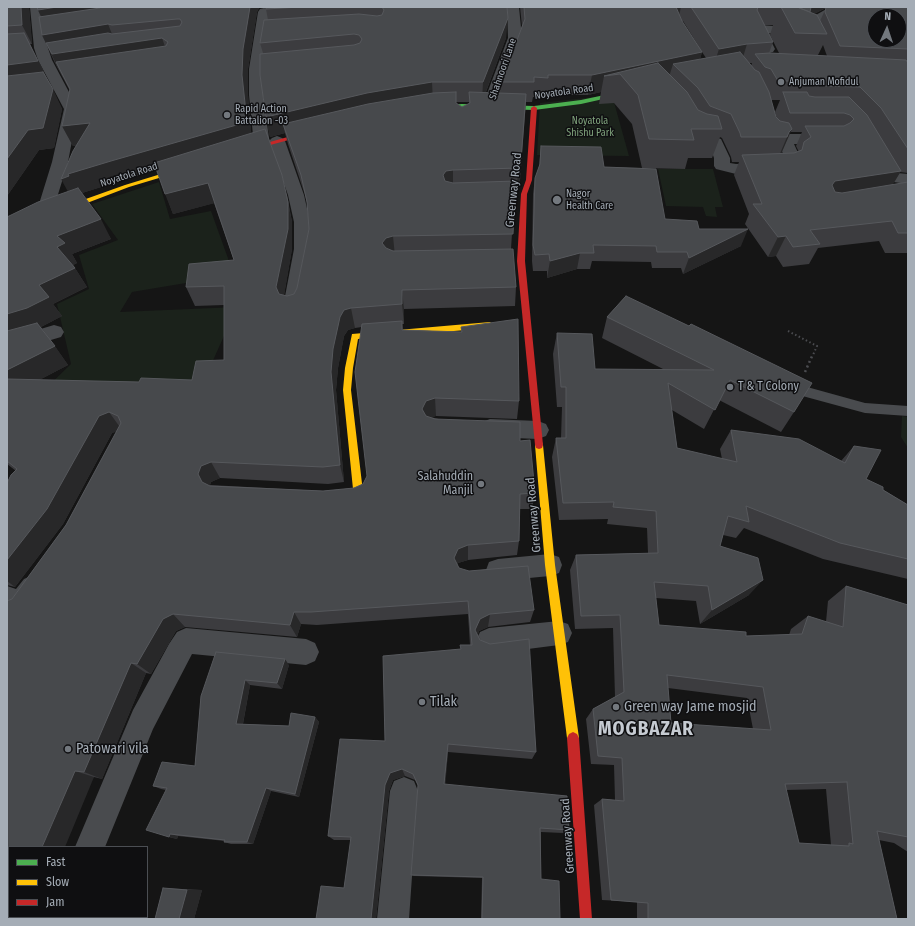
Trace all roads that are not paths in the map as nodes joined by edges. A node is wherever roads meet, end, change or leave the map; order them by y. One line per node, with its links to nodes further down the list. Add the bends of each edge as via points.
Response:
1 (36, 7): 12 (street, via 43,33 44,54)
2 (513, 7): 16 (street, Shahnoori Lane, via 515,38)
3 (839, 7): 7 (street, via 811,23 809,31)
4 (264, 12): 6 (street)
5 (304, 31): 6 (street)
6 (261, 34): 11 (street)
7 (812, 42): 8 (street); 9 (street, via 788,31 759,29)
8 (818, 56)
9 (773, 61)
10 (272, 67): 11 (street)
11 (256, 69): 23 (street, via 256,95)
12 (59, 81): 13 (street); 29 (street, via 71,110 60,162)
13 (43, 86)
14 (640, 89): 17 (street, Noyatola Road, via 580,102)
15 (462, 106): 16 (street, Noyatola Road); 18 (street, Noyatola Road); 19 (lane)
16 (489, 107): 17 (street, Noyatola Road)
17 (534, 108): 38 (street, Greenway Road, via 529,180 516,194 513,261)
18 (418, 110)
19 (463, 117)
20 (688, 120): 22 (street, via 695,135 716,142 722,166 736,169 785,167 787,158 792,158 786,142 774,134 782,138)
21 (327, 128): 23 (street)
22 (834, 139)
23 (269, 143): 25 (street); 31 (street, via 296,196 302,222 304,249)
24 (872, 145): 27 (street)
25 (232, 154)
26 (195, 166): 29 (street, Noyatola Road, via 127,186)
27 (900, 179): 28 (street)
28 (901, 196)
29 (43, 217): 30 (street, Noyatola Road)
30 (7, 235)
31 (292, 307)
32 (502, 324): 39 (street, via 355,336 348,368 347,390 358,492)
33 (54, 332): 34 (street)
34 (7, 346)
35 (776, 381): 36 (lane, via 797,390 866,408)
36 (908, 411)
37 (468, 427): 38 (street)
38 (538, 430): 40 (street, Greenway Road)
39 (321, 495)
40 (550, 565): 42 (street); 44 (street, Greenway Road)
41 (44, 570): 43 (street, via 21,603)
42 (476, 572)
43 (7, 598)
44 (559, 633): 45 (street); 50 (street, Greenway Road, via 573,736)
45 (489, 641)
46 (306, 652): 48 (street, via 186,641 143,720)
47 (404, 791): 49 (street)
48 (90, 846)
49 (393, 919)
50 (586, 919)

